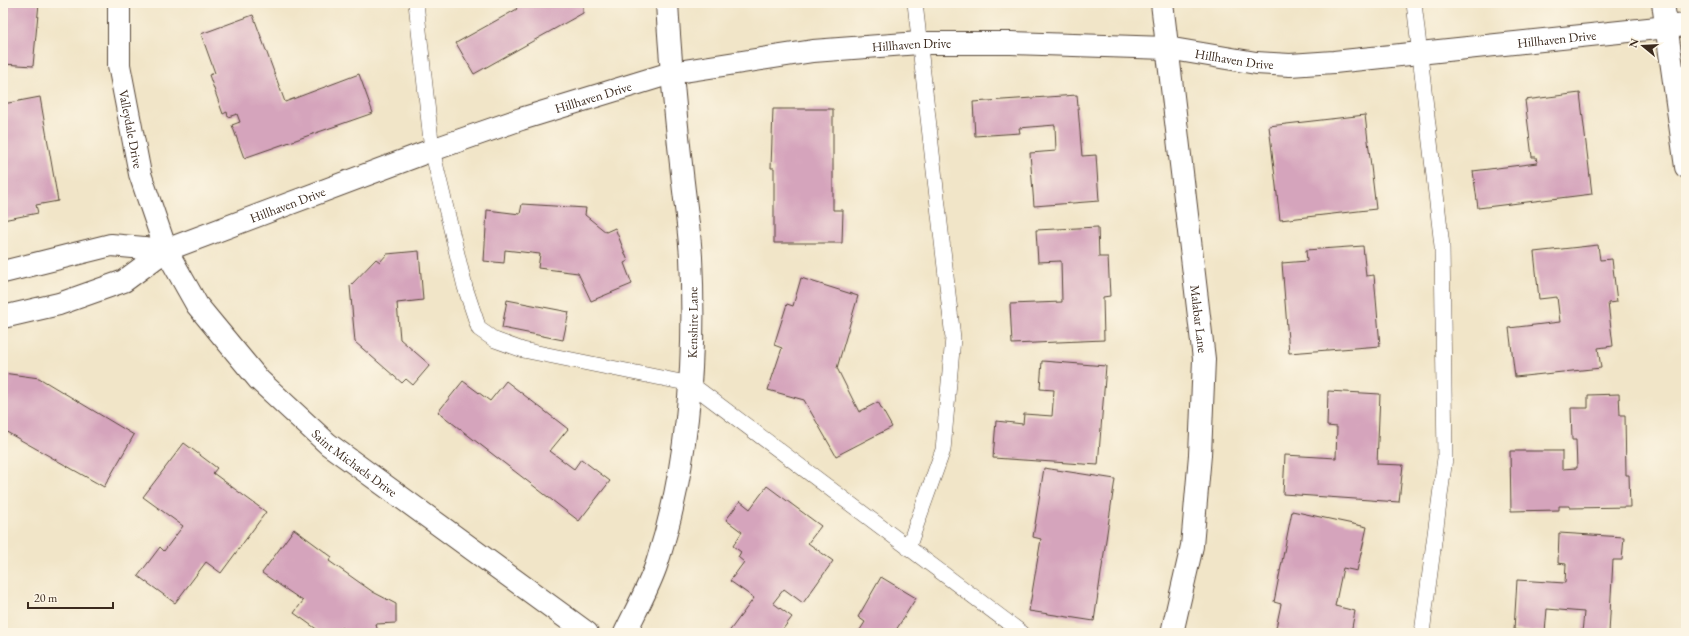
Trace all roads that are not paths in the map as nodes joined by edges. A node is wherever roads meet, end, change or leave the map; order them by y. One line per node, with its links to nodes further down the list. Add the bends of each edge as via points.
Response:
1 (119, 3): 15 (street, Valleydale Drive, via 119,65 140,174)
2 (416, 3): 13 (lane)
3 (667, 3): 12 (street, Kenshire Lane)
4 (915, 3): 9 (lane)
5 (1162, 3): 10 (street, Malabar Lane)
6 (1414, 3): 11 (lane)
7 (1663, 3): 8 (street)
8 (1676, 26): 11 (street, Hillhaven Drive); 14 (street)
9 (919, 43): 10 (street, Hillhaven Drive); 12 (street, Hillhaven Drive, via 814,51); 19 (lane, via 953,338 943,450)
10 (1167, 48): 11 (street, Hillhaven Drive, via 1256,64 1290,65); 23 (street, Malabar Lane, via 1204,359 1200,454 1192,546)
11 (1420, 53): 24 (lane, via 1442,246 1445,458)
12 (671, 73): 13 (street, Hillhaven Drive, via 521,119); 18 (street, Kenshire Lane, via 691,255)
13 (432, 150): 15 (street, Hillhaven Drive); 18 (lane, via 465,286 479,329 495,340 523,350)
14 (1686, 167)
15 (166, 250): 16 (street, Hillhaven Drive, via 111,245); 17 (street, Hillhaven Drive, via 124,281 58,304); 20 (street, Saint Michaels Drive, via 197,305 259,380 328,444)
16 (3, 272)
17 (3, 317)
18 (691, 384): 19 (lane); 21 (street, Kenshire Lane, via 674,502 657,564)
19 (908, 548): 22 (lane)
20 (587, 633)
21 (625, 633)
22 (1022, 633)
23 (1172, 633)
24 (1422, 633)

